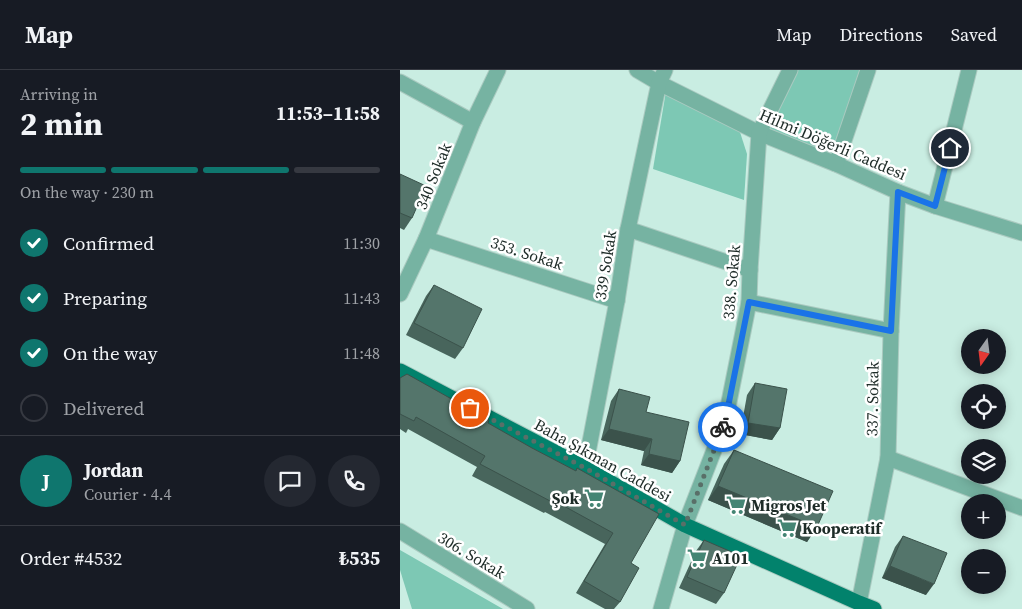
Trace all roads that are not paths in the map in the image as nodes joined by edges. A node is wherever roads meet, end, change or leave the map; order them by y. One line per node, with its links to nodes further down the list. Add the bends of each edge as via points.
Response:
1 (498, 70): 8 (street, 340 Sokak)
2 (637, 70): 6 (street, Hilmi Döğerli Caddesi)
3 (790, 70): 9 (street, 338. Sokak)
4 (868, 70): 10 (street)
5 (969, 70): 12 (street)
6 (662, 76): 9 (street, Hilmi Döğerli Caddesi); 13 (street, 339 Sokak)
7 (400, 82): 8 (street)
8 (473, 122): 15 (street, 340 Sokak)
9 (759, 133): 10 (street, Hilmi Döğerli Caddesi); 16 (street, 338. Sokak)
10 (836, 164): 11 (street, Hilmi Döğerli Caddesi)
11 (898, 192): 12 (street, Hilmi Döğerli Caddesi); 20 (street, 337. Sokak)
12 (935, 206): 14 (street, Hilmi Döğerli Caddesi)
13 (628, 229): 16 (street); 18 (street, 339 Sokak)
14 (1022, 233)
15 (426, 239): 17 (street, 340 Sokak); 18 (street, 353. Sokak)
16 (750, 270): 19 (street, 338. Sokak)
17 (400, 294)
18 (617, 301): 23 (street, 339 Sokak)
19 (749, 302): 20 (street); 25 (street, 338. Sokak, via 725,422)
20 (891, 331): 22 (street, 337. Sokak)
21 (400, 371): 23 (main road, Baha Şıkman Caddesi)
22 (888, 458): 24 (street); 27 (street, 337. Sokak)
23 (585, 468): 25 (main road, Baha Şıkman Caddesi)
24 (1022, 508)
25 (685, 525): 27 (main road, Baha Şıkman Caddesi); 29 (street, 338. Sokak)
26 (400, 531): 28 (street, 306. Sokak)
27 (858, 603): 30 (main road, Baha Şıkman Caddesi)
28 (527, 609)
29 (661, 609)
30 (874, 609)

